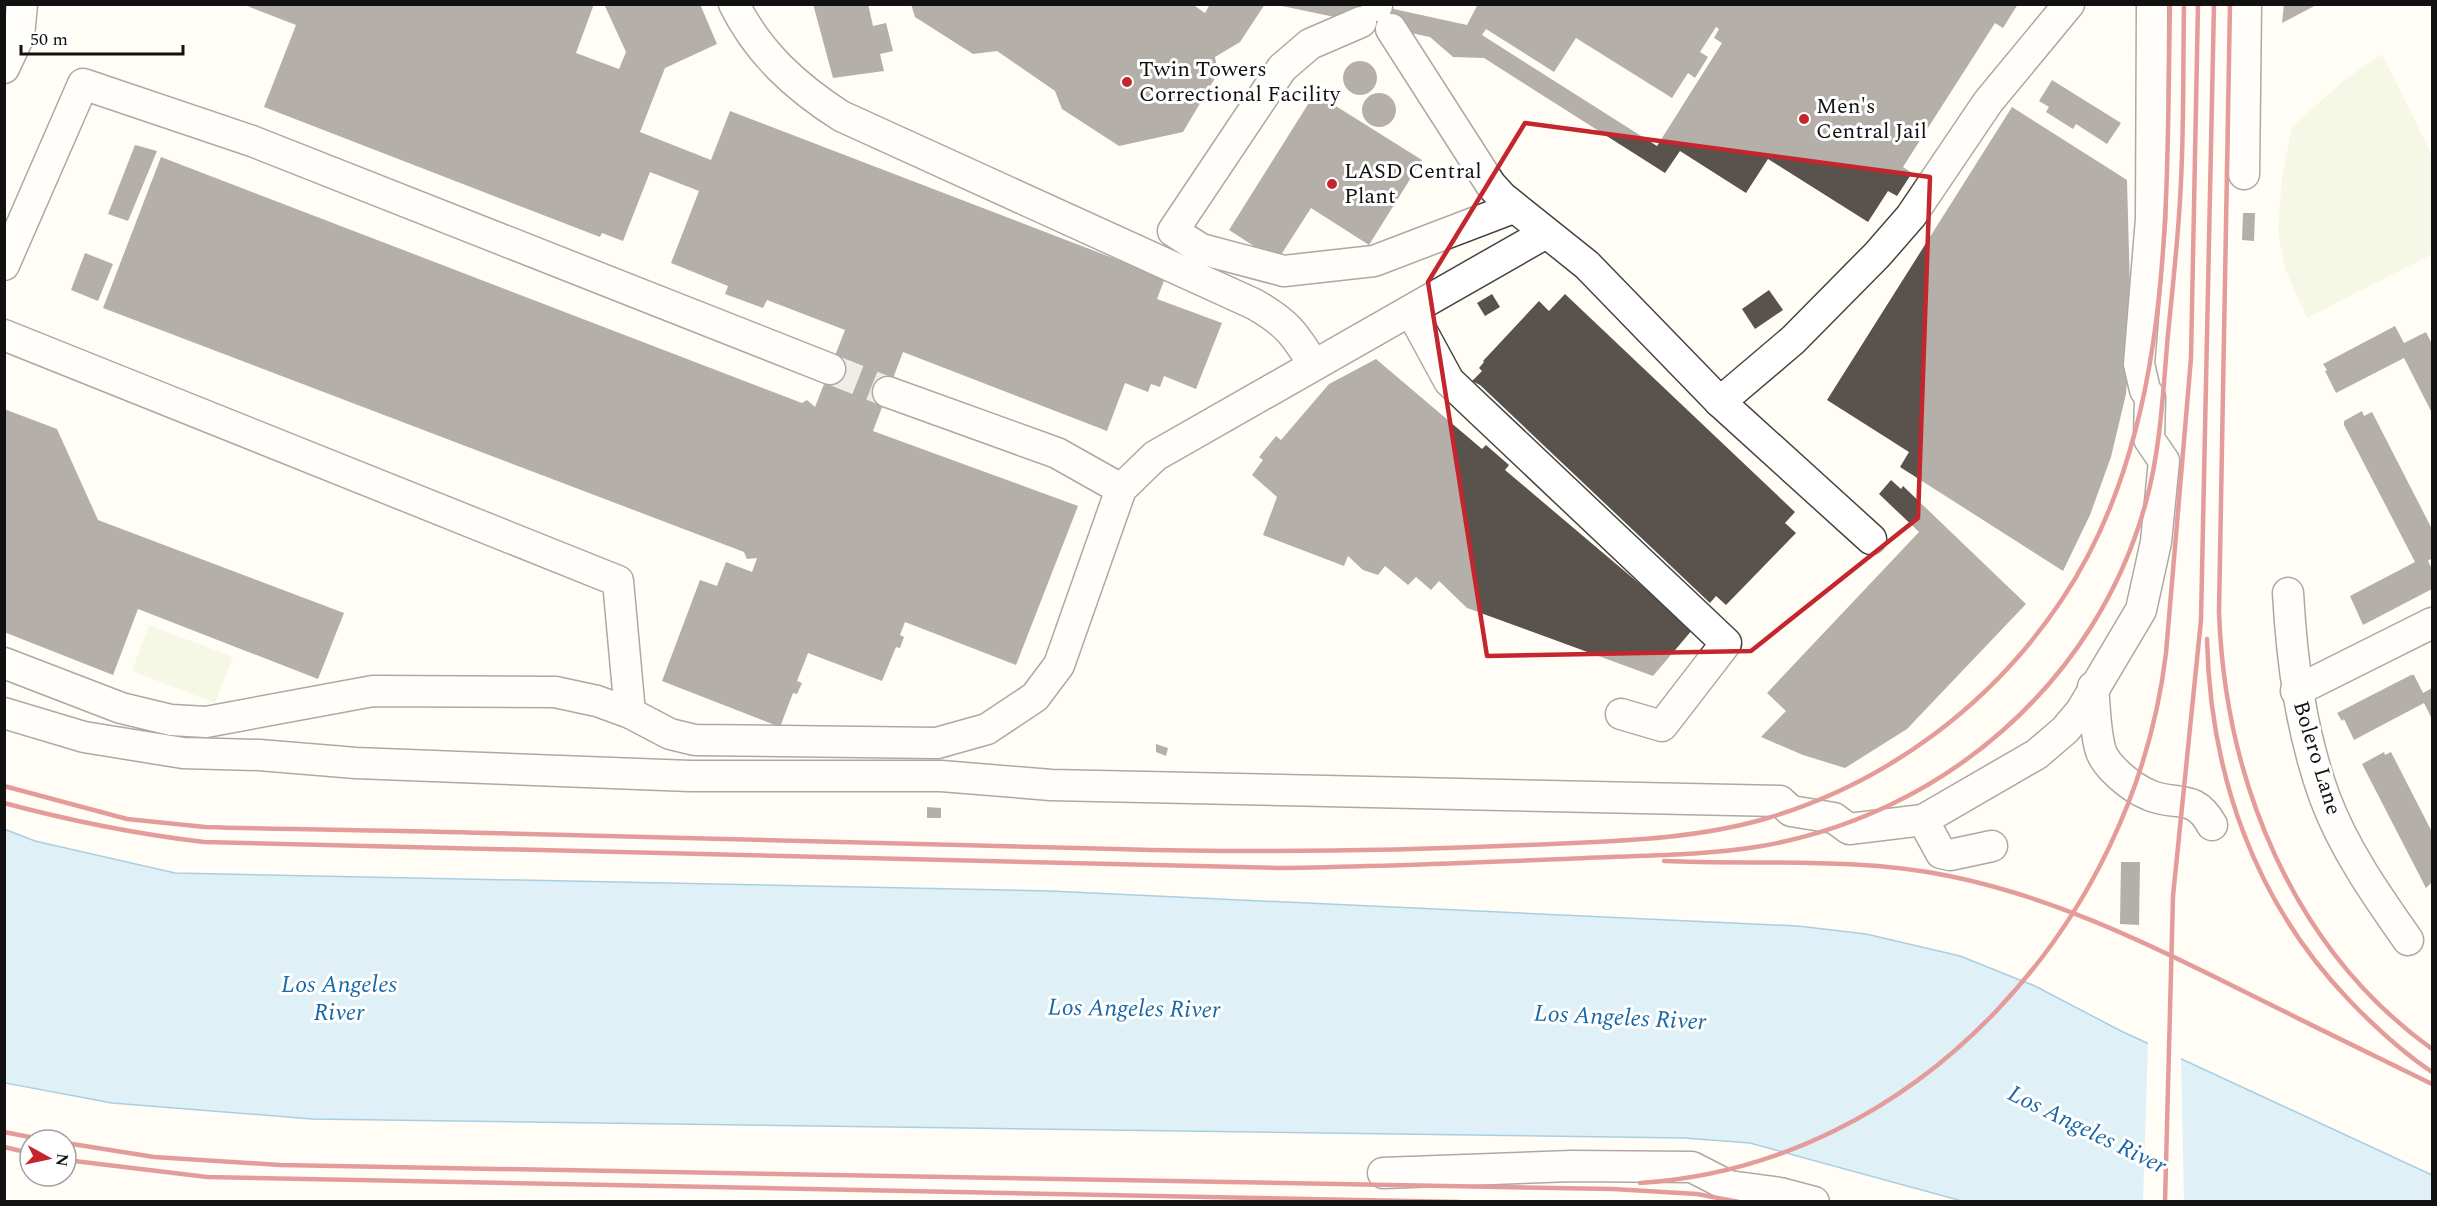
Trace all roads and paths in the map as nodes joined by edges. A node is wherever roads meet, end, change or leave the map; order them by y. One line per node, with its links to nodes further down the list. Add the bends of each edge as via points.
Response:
1 (22, 4): 7 (street, via 19,36)
2 (734, 4): 14 (street, via 766,54 790,80 841,116 1254,304 1293,332)
3 (2069, 4): 17 (street, via 1988,102 1911,216 1877,255 1799,334)
4 (2152, 4): 23 (street, via 2151,207 2139,364 2150,397 2149,439 2164,461 2156,542 2141,610)
5 (2246, 4): 8 (street)
6 (1376, 15): 9 (street, via 1491,185); 9 (street, via 1310,44 1282,68 1173,231 1201,249 1284,271 1374,261)
7 (4, 68)
8 (2244, 174)
9 (1513, 208): 10 (street)
10 (1557, 241): 12 (street); 17 (street)
11 (4, 264): 15 (street, via 83,84 252,141)
12 (1411, 311): 14 (street); 27 (street, via 1449,381 1726,643 1662,726)
13 (4, 335): 26 (street, via 618,581)
14 (1314, 365): 18 (street, via 1155,456)
15 (830, 369)
16 (888, 392): 18 (street, via 1057,453)
17 (1720, 402): 19 (street)
18 (1121, 489): 26 (street, via 1059,665 1035,697 987,729 937,743 695,740 670,734)
19 (1871, 539)
20 (2288, 592): 24 (street, Bolero Lane)
21 (2433, 623): 24 (street)
22 (4, 663): 26 (street, via 121,708 171,720 206,722 373,691 555,692)
23 (2093, 687): 28 (street, via 2081,711 2037,754); 29 (street, via 2100,750 2110,764 2147,795 2194,804)
24 (2296, 692): 31 (street, Bolero Lane, via 2325,798 2363,875)
25 (4, 713): 28 (street, via 84,737 183,753 356,763 690,776 942,776 1052,785 1780,801 1791,811 1834,818 1848,829)
26 (630, 713)
27 (1621, 714)
28 (1923, 820): 30 (street, via 1941,853 1950,855)
29 (2212, 825)
30 (1992, 846)
31 (2410, 939)
32 (1383, 1173): 33 (street, via 1572,1166 1692,1167 1729,1186)
33 (1814, 1202)

